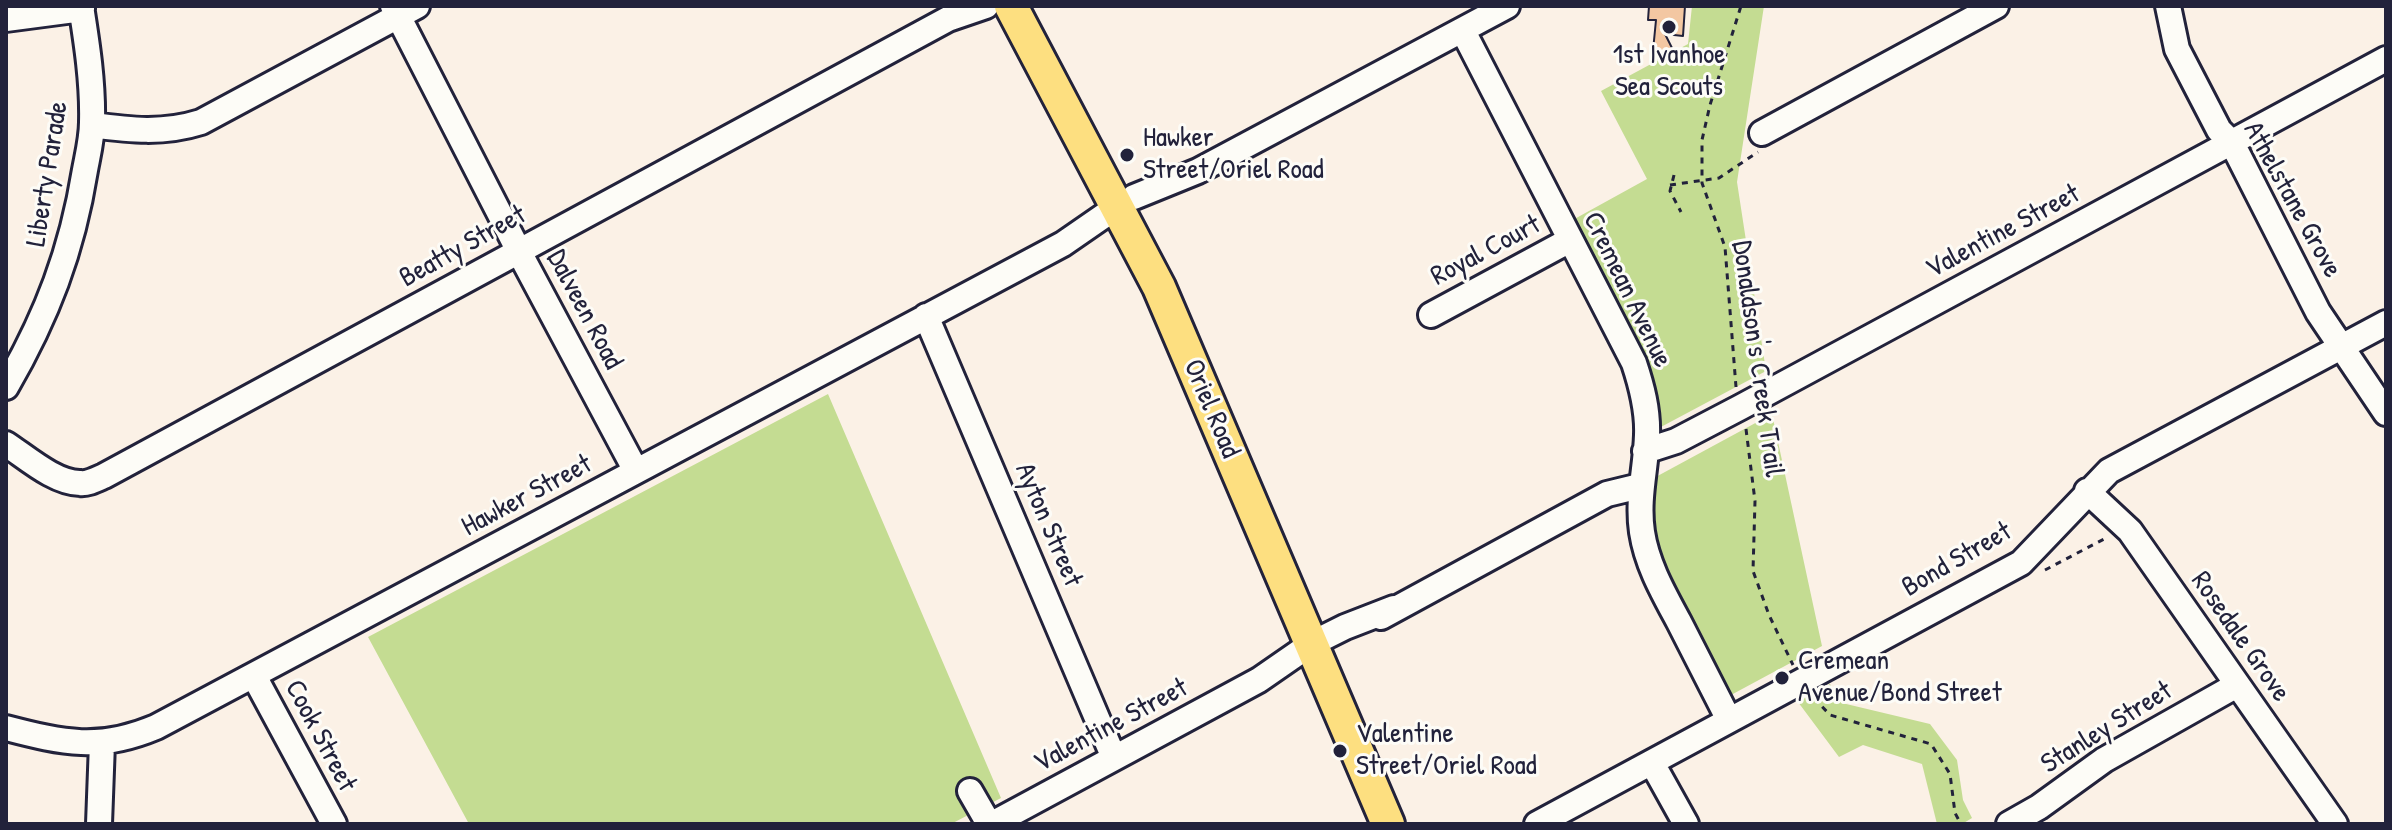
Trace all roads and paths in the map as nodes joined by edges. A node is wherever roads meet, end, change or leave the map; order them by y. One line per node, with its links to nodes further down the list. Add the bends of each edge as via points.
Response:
1 (986, 6): 10 (street, Beatty Street)
2 (1011, 6): 20 (main road, Oriel Road)
3 (1032, 6): 20 (main road, Oriel Road)
4 (1507, 6): 12 (street, Hawker Street)
5 (1741, 6): 18 (path, Donaldson's Creek Trail, via 1702,140)
6 (1996, 6): 15 (street)
7 (2168, 6): 16 (street, Athelstane Grove, via 2177,49 2219,130)
8 (82, 7): 11 (street); 14 (street, Liberty Parade)
9 (402, 9): 14 (street, via 201,122 139,131); 23 (street, Dalveen Road)
10 (957, 13): 23 (street, Beatty Street)
11 (6, 19)
12 (1463, 31): 20 (street, Hawker Street); 22 (street, Cremean Avenue)
13 (2386, 59): 16 (street, Valentine Street)
14 (92, 125): 28 (street, Liberty Parade, via 62,271)
15 (1763, 141): 18 (path, via 1729,173)
16 (2232, 143): 27 (street, Athelstane Grove); 29 (street, Valentine Street)
17 (1674, 175): 19 (path)
18 (1702, 181): 19 (path); 29 (path, Donaldson's Creek Trail, via 1725,247)
19 (1670, 185): 21 (path)
20 (1130, 208): 25 (street, Hawker Street, via 1109,228 1063,244); 38 (main road, Oriel Road, via 1159,287)
21 (1681, 212)
22 (1570, 240): 24 (street, Royal Court); 32 (street, Cremean Avenue, via 1634,363 1644,399)
23 (518, 251): 31 (street, Beatty Street, via 83,484 56,476); 33 (street, Dalveen Road)
24 (1431, 315)
25 (926, 316): 33 (street, Hawker Street); 45 (street, Ayton Street)
26 (2386, 323): 27 (street, Bond Street)
27 (2340, 347): 30 (street, Athelstane Grove); 35 (street, Bond Street, via 2109,471)
28 (6, 387)
29 (1741, 407): 32 (street, Valentine Street); 39 (path, Donaldson's Creek Trail, via 1755,501 1753,571)
30 (2386, 413)
31 (6, 444)
32 (1645, 451): 34 (street, Cremean Avenue)
33 (636, 471): 40 (street, Hawker Street)
34 (1640, 486): 38 (street, Valentine Street, via 1607,494); 42 (street, Cremean Avenue, via 1648,559)
35 (2087, 491): 39 (street, Bond Street, via 2021,563); 41 (street, Rosedale Grove, via 2130,531)
36 (2110, 536): 37 (path)
37 (2038, 573)
38 (1323, 647): 45 (street, Valentine Street, via 1301,667 1259,680); 51 (main road, Oriel Road); 52 (main road, Oriel Road)
39 (1798, 674): 42 (street, Bond Street); 55 (path, Donaldson's Creek Trail, via 1830,715 1931,744 1950,774)
40 (254, 676): 44 (street, Hawker Street, via 156,727); 49 (street, Cook Street)
41 (2237, 685): 56 (street, Stanley Street, via 2104,760); 57 (street, Rosedale Grove)
42 (1729, 720): 46 (street, Bond Street)
43 (6, 728): 44 (street, Hawker Street, via 58,742)
44 (102, 743): 48 (street)
45 (1114, 758): 50 (street, Valentine Street)
46 (1652, 763): 53 (street, Bond Street); 54 (street)
47 (970, 791): 50 (street)
48 (99, 824)
49 (334, 824)
50 (991, 824)
51 (1388, 824)
52 (1407, 824)
53 (1537, 824)
54 (1686, 824)
55 (1961, 824)
56 (2009, 824)
57 (2335, 824)

